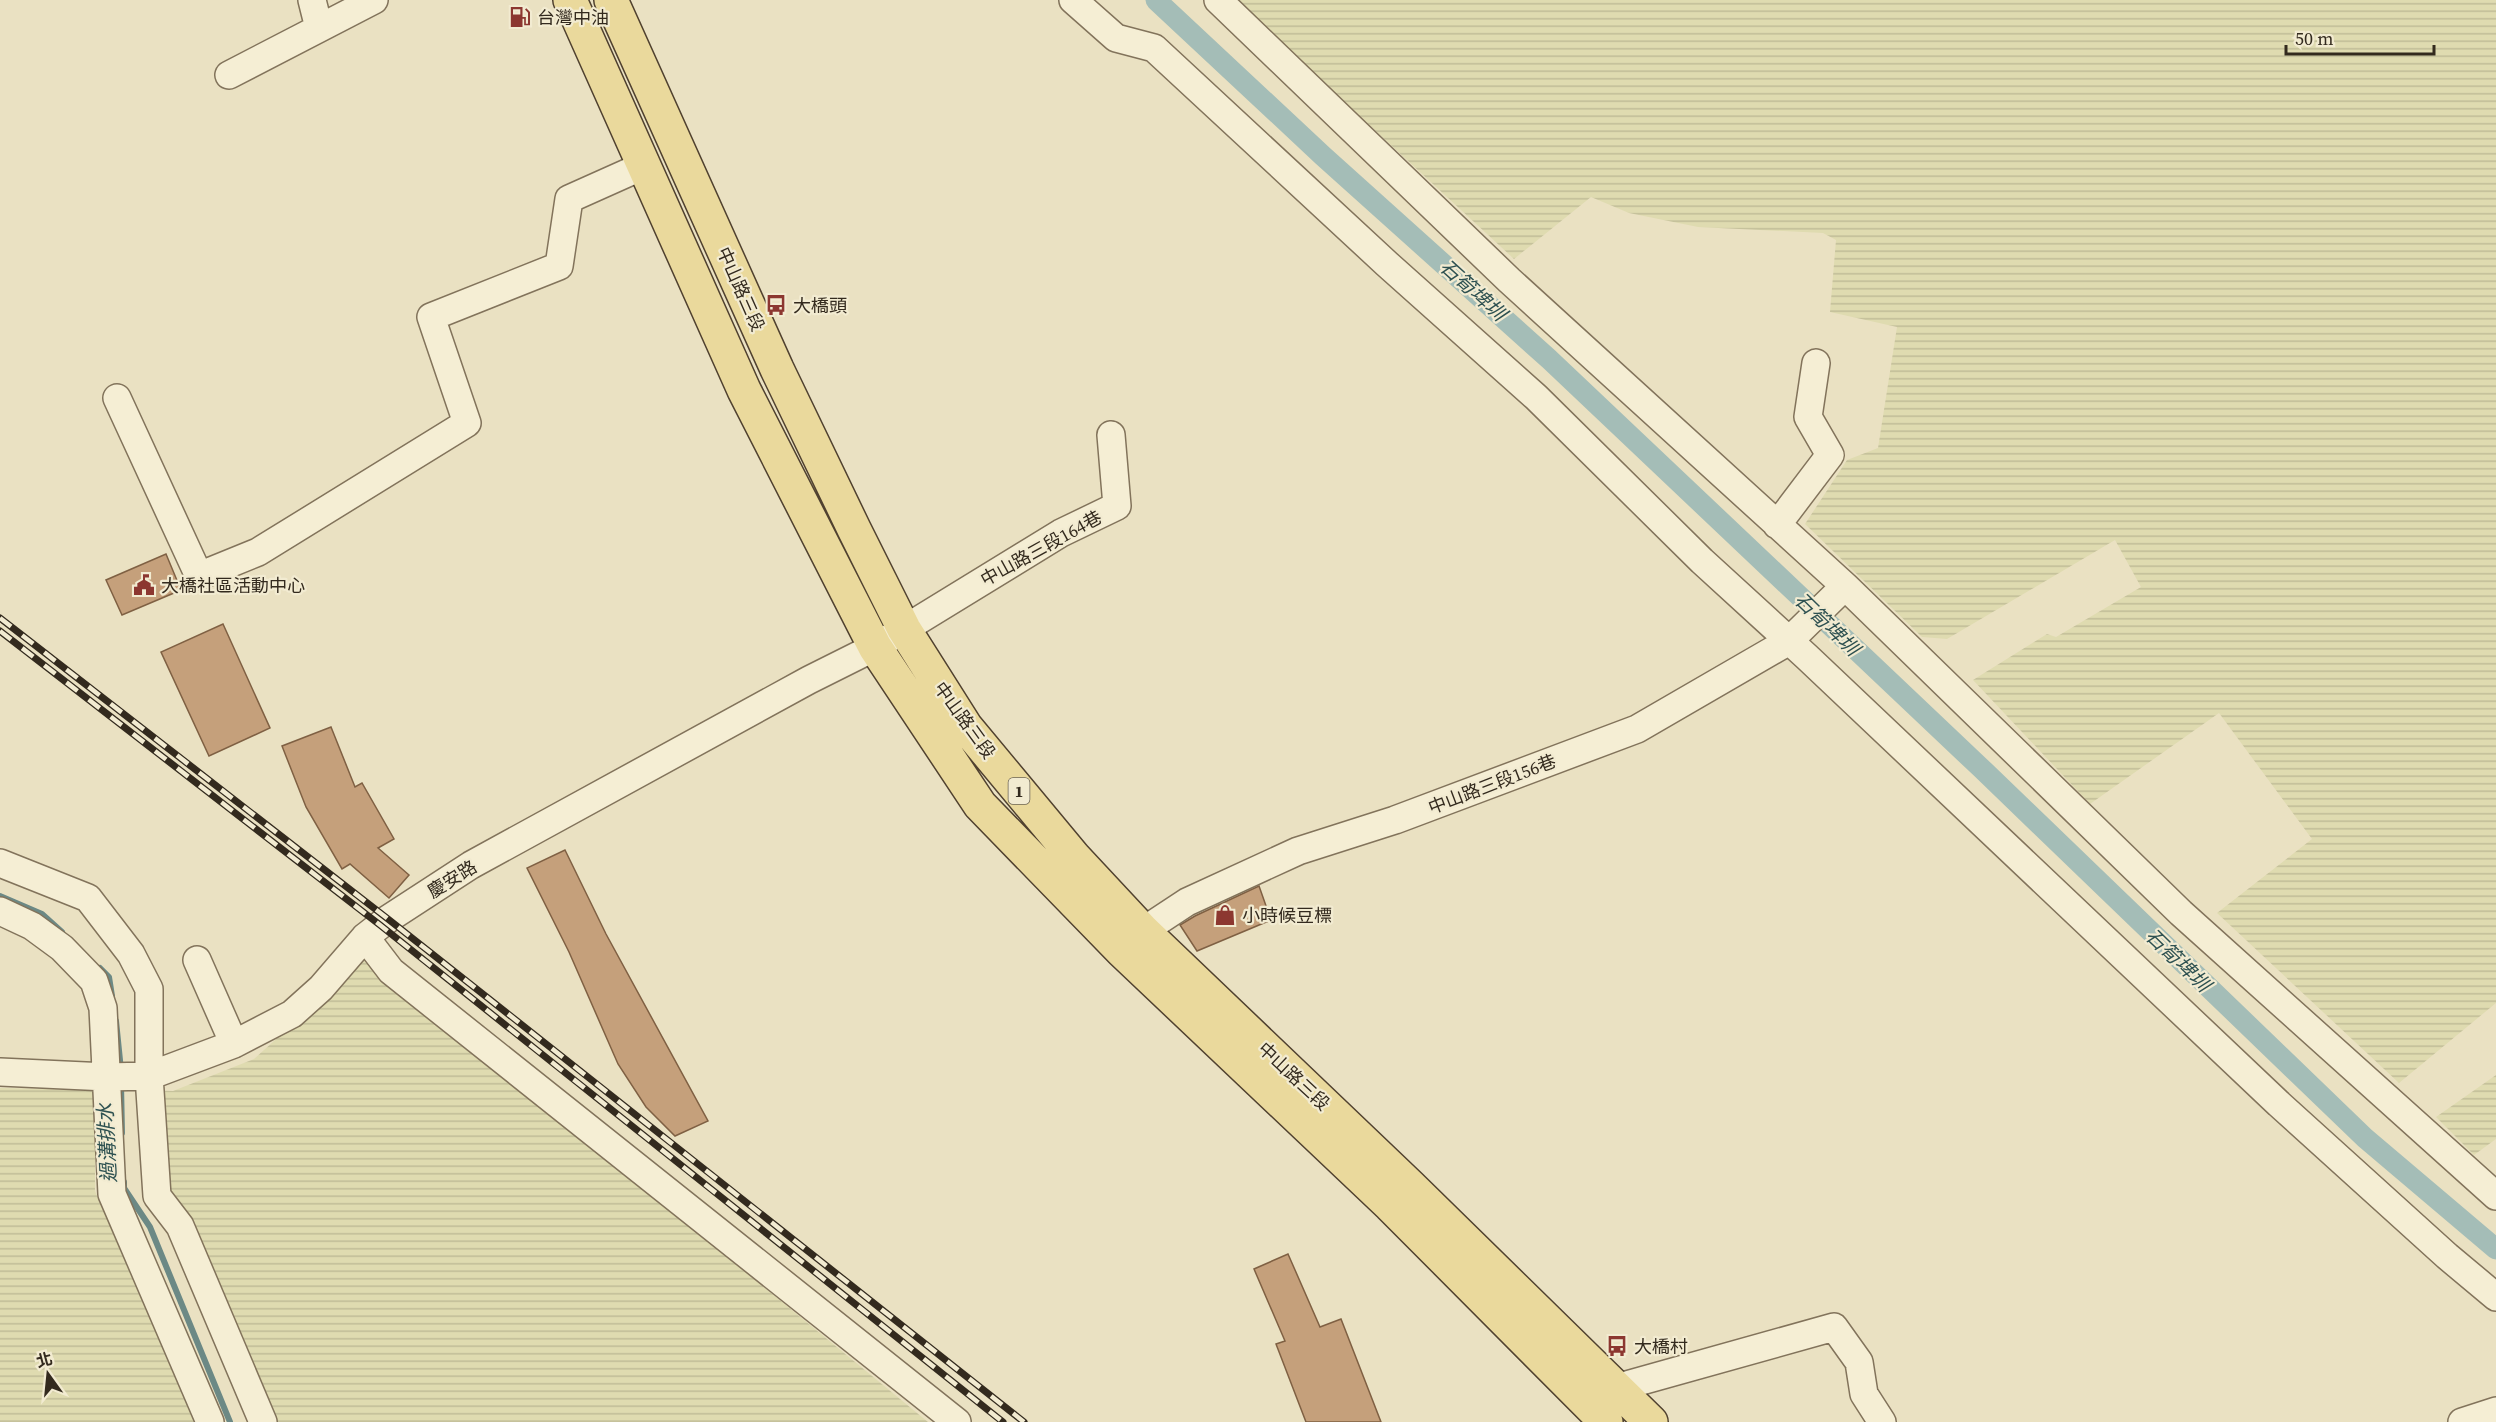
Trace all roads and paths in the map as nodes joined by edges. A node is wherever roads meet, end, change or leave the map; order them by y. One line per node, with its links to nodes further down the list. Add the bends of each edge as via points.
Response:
1 (312, 0): 7 (street)
2 (374, 0): 7 (street)
3 (570, 0): 9 (main road, 中山路三段 / 1)
4 (611, 0): 15 (main road, 中山路三段 / 1, via 777,369)
5 (1073, 0): 16 (street, via 1116,38 1154,48 1536,397 1702,561)
6 (1218, 0): 13 (street, via 1509,280)
7 (319, 28): 8 (street)
8 (229, 75)
9 (645, 165): 11 (street, via 569,199 559,266 431,317 467,423 258,552 199,576); 17 (main road, 中山路三段 / 1, via 744,390)
10 (1816, 363): 13 (street, via 1808,417 1830,455)
11 (117, 398)
12 (1111, 435): 15 (street, 中山路三段164巷, via 1117,506 1061,533)
13 (1778, 525): 14 (street)
14 (1845, 586): 16 (street, 中山路三段156巷); 27 (street, via 2181,913)
15 (904, 629): 17 (street, 慶安路); 21 (main road, 中山路三段 / 1, via 966,727 1074,857)
16 (1790, 641): 21 (street, 中山路三段156巷, via 1636,729 1395,820 1298,851 1187,902); 28 (street, via 2279,1104)
17 (875, 647): 20 (street, 慶安路, via 471,866 388,918); 21 (main road, 中山路三段 / 1, via 980,805)
18 (0, 863): 25 (street, via 88,898 131,954 149,989)
19 (0, 911): 26 (street, via 32,926 62,948 94,981 103,1008)
20 (365, 938): 23 (street, 慶安路, via 292,1014); 33 (street, via 392,971)
21 (1133, 941): 29 (main road, 中山路三段 / 1, via 1410,1186); 34 (main road, 中山路三段 / 1)
22 (197, 960): 23 (street)
23 (234, 1044): 25 (street, 慶安路)
24 (0, 1072): 26 (street, 慶安路)
25 (149, 1076): 26 (street, 慶安路); 32 (street, via 157,1196 180,1226)
26 (107, 1077): 31 (street, via 112,1194)
27 (2496, 1196)
28 (2496, 1297)
29 (1616, 1388): 35 (main road, 中山路三段 / 1); 36 (street, via 1834,1327 1859,1362 1864,1394)
30 (2496, 1411): 37 (street)
31 (210, 1422)
32 (263, 1422)
33 (957, 1422)
34 (1606, 1422)
35 (1651, 1422)
36 (1882, 1422)
37 (2462, 1422)

